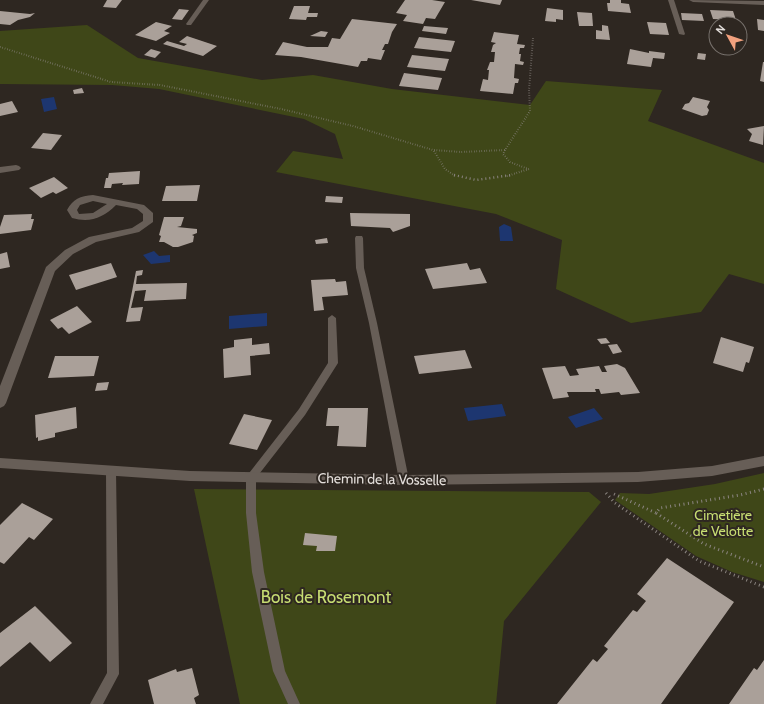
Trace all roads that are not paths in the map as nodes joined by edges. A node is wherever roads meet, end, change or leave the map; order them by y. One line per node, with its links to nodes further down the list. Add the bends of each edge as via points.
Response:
1 (206, 0): 5 (lane)
2 (671, 0): 6 (lane)
3 (693, 0): 4 (street)
4 (759, 2)
5 (189, 24)
6 (682, 34)
7 (16, 168): 8 (street)
8 (0, 170)
9 (114, 202): 12 (street, via 140,207 148,213 148,222 135,230 93,239 68,252 50,270)
10 (359, 238): 17 (lane, via 360,268)
11 (332, 318): 16 (lane, via 333,363 302,412)
12 (0, 403)
13 (764, 461): 17 (street, Chemin de la Vosselle, via 712,471 638,477)
14 (0, 463): 15 (street, Chemin de la Vosselle)
15 (111, 472): 16 (street, Chemin de la Vosselle); 18 (lane, via 114,674)
16 (251, 477): 17 (street, Chemin de la Vosselle); 19 (lane, via 258,572 279,671)
17 (404, 480)
18 (96, 704)
19 (294, 704)

